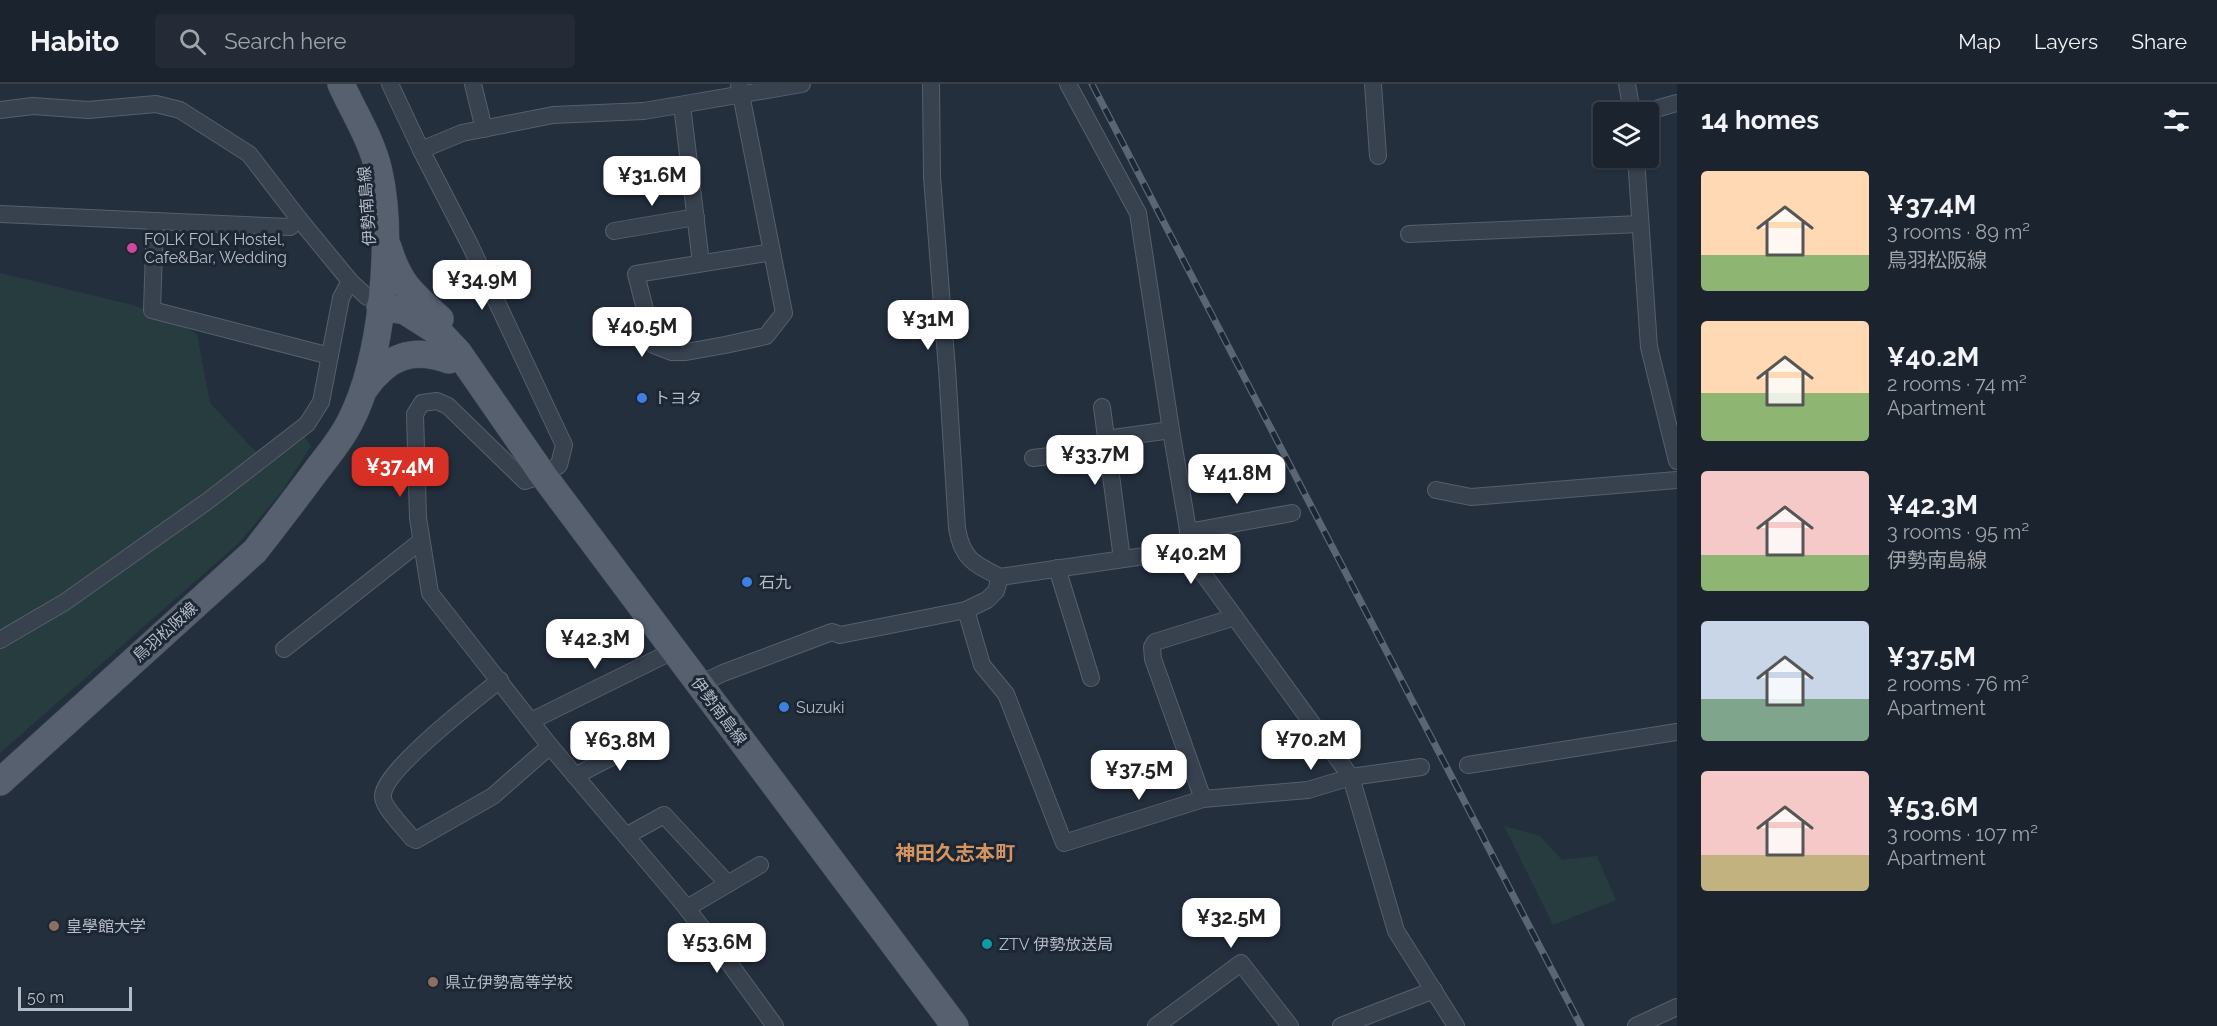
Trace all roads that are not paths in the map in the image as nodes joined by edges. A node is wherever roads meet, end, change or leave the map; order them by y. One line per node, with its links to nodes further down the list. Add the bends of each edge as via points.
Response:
1 (390, 84): 16 (street)
2 (473, 84): 15 (street)
3 (802, 84): 8 (street)
4 (931, 84): 49 (street, via 932,177 957,528 960,544 971,561)
5 (1068, 84): 35 (street, via 1138,213)
6 (1372, 84): 17 (street)
7 (1627, 84): 10 (street)
8 (740, 90): 12 (street); 27 (street)
9 (345, 92): 26 (main road, 伊勢南島線, via 379,171); 29 (main road, 伊勢南島線, via 359,137 368,197 371,237)
10 (1630, 102)
11 (1677, 103): 13 (street)
12 (682, 105): 15 (street, via 644,111 554,115); 20 (street)
13 (1659, 108)
14 (0, 110): 21 (street, via 33,106 88,110 156,104 180,110 242,147)
15 (484, 129): 16 (street, via 447,138)
16 (421, 150): 40 (street, via 564,445 559,465)
17 (1378, 156)
18 (1637, 168): 23 (street)
19 (0, 214): 22 (street)
20 (696, 218): 24 (street); 28 (street)
21 (299, 219): 22 (street, via 290,227); 29 (street)
22 (155, 221): 30 (street, via 152,310)
23 (1640, 224): 25 (street); 38 (street, via 1649,347)
24 (614, 231)
25 (1410, 234)
26 (386, 240): 29 (main road, 伊勢南島線); 33 (main road, via 407,289 451,329)
27 (772, 252): 28 (street); 28 (street, via 784,313 766,336 686,351 672,352 654,345 636,274)
28 (701, 263)
29 (366, 295): 30 (street, via 341,298); 31 (main road, 伊勢南島線, via 397,326); 32 (main road, 鳥羽松阪線, via 371,364); 33 (main road, 伊勢南島線, via 405,311 441,334 458,352); 39 (main road, 鳥羽松阪線, via 355,361)
30 (330, 356): 52 (street, via 321,402 307,424 209,500 65,602)
31 (449, 360): 32 (main road, via 422,354 400,357 382,368); 33 (main road, 伊勢南島線)
32 (363, 391): 39 (main road, 鳥羽松阪線, via 349,424)
33 (485, 394): 40 (main road, 伊勢南島線)
34 (1102, 407): 36 (street)
35 (1171, 430): 36 (street); 44 (street)
36 (1107, 444): 37 (street); 47 (street)
37 (1033, 458)
38 (1677, 460)
39 (317, 470): 66 (main road, 鳥羽松阪線, via 255,550)
40 (543, 476): 45 (street, via 525,481 448,406 437,401 422,403 415,414); 54 (main road, 伊勢南島線)
41 (1677, 480): 42 (street, via 1471,497)
42 (1436, 490)
43 (1293, 513): 44 (street)
44 (1188, 532): 46 (street)
45 (421, 541): 53 (street); 56 (street, via 430,593)
46 (1186, 550): 47 (street); 51 (street)
47 (1122, 559): 48 (street)
48 (1057, 568): 49 (street); 55 (street)
49 (1000, 577): 50 (street, via 996,591 987,600)
50 (966, 610): 57 (street, via 840,635 832,632); 67 (street, via 982,665 1006,694 1064,843)
51 (1235, 617): 65 (street); 67 (street, via 1155,642 1152,647)
52 (0, 640)
53 (284, 649)
54 (675, 650): 57 (main road, 伊勢南島線); 58 (street)
55 (1091, 678)
56 (500, 680): 58 (street); 61 (street, via 402,764 382,793 383,801 416,840 493,796)
57 (700, 684): 75 (main road, 伊勢南島線)
58 (531, 721): 61 (street)
59 (1677, 732): 62 (street)
60 (648, 738): 64 (street)
61 (550, 746): 64 (street)
62 (1468, 765)
63 (1421, 767): 65 (street)
64 (575, 776): 68 (street)
65 (1351, 777): 67 (street, via 1308,790); 72 (street, via 1396,931)
66 (0, 782)
67 (1203, 799)
68 (626, 836): 70 (street, via 664,815); 71 (street)
69 (760, 865): 70 (street)
70 (728, 884): 71 (street)
71 (687, 908): 74 (street)
72 (1434, 990): 78 (street); 79 (street)
73 (1677, 1008): 80 (street)
74 (775, 1026)
75 (956, 1026)
76 (1156, 1026): 77 (street, via 1241,963)
77 (1290, 1026)
78 (1341, 1026)
79 (1456, 1026)
80 (1636, 1026)

